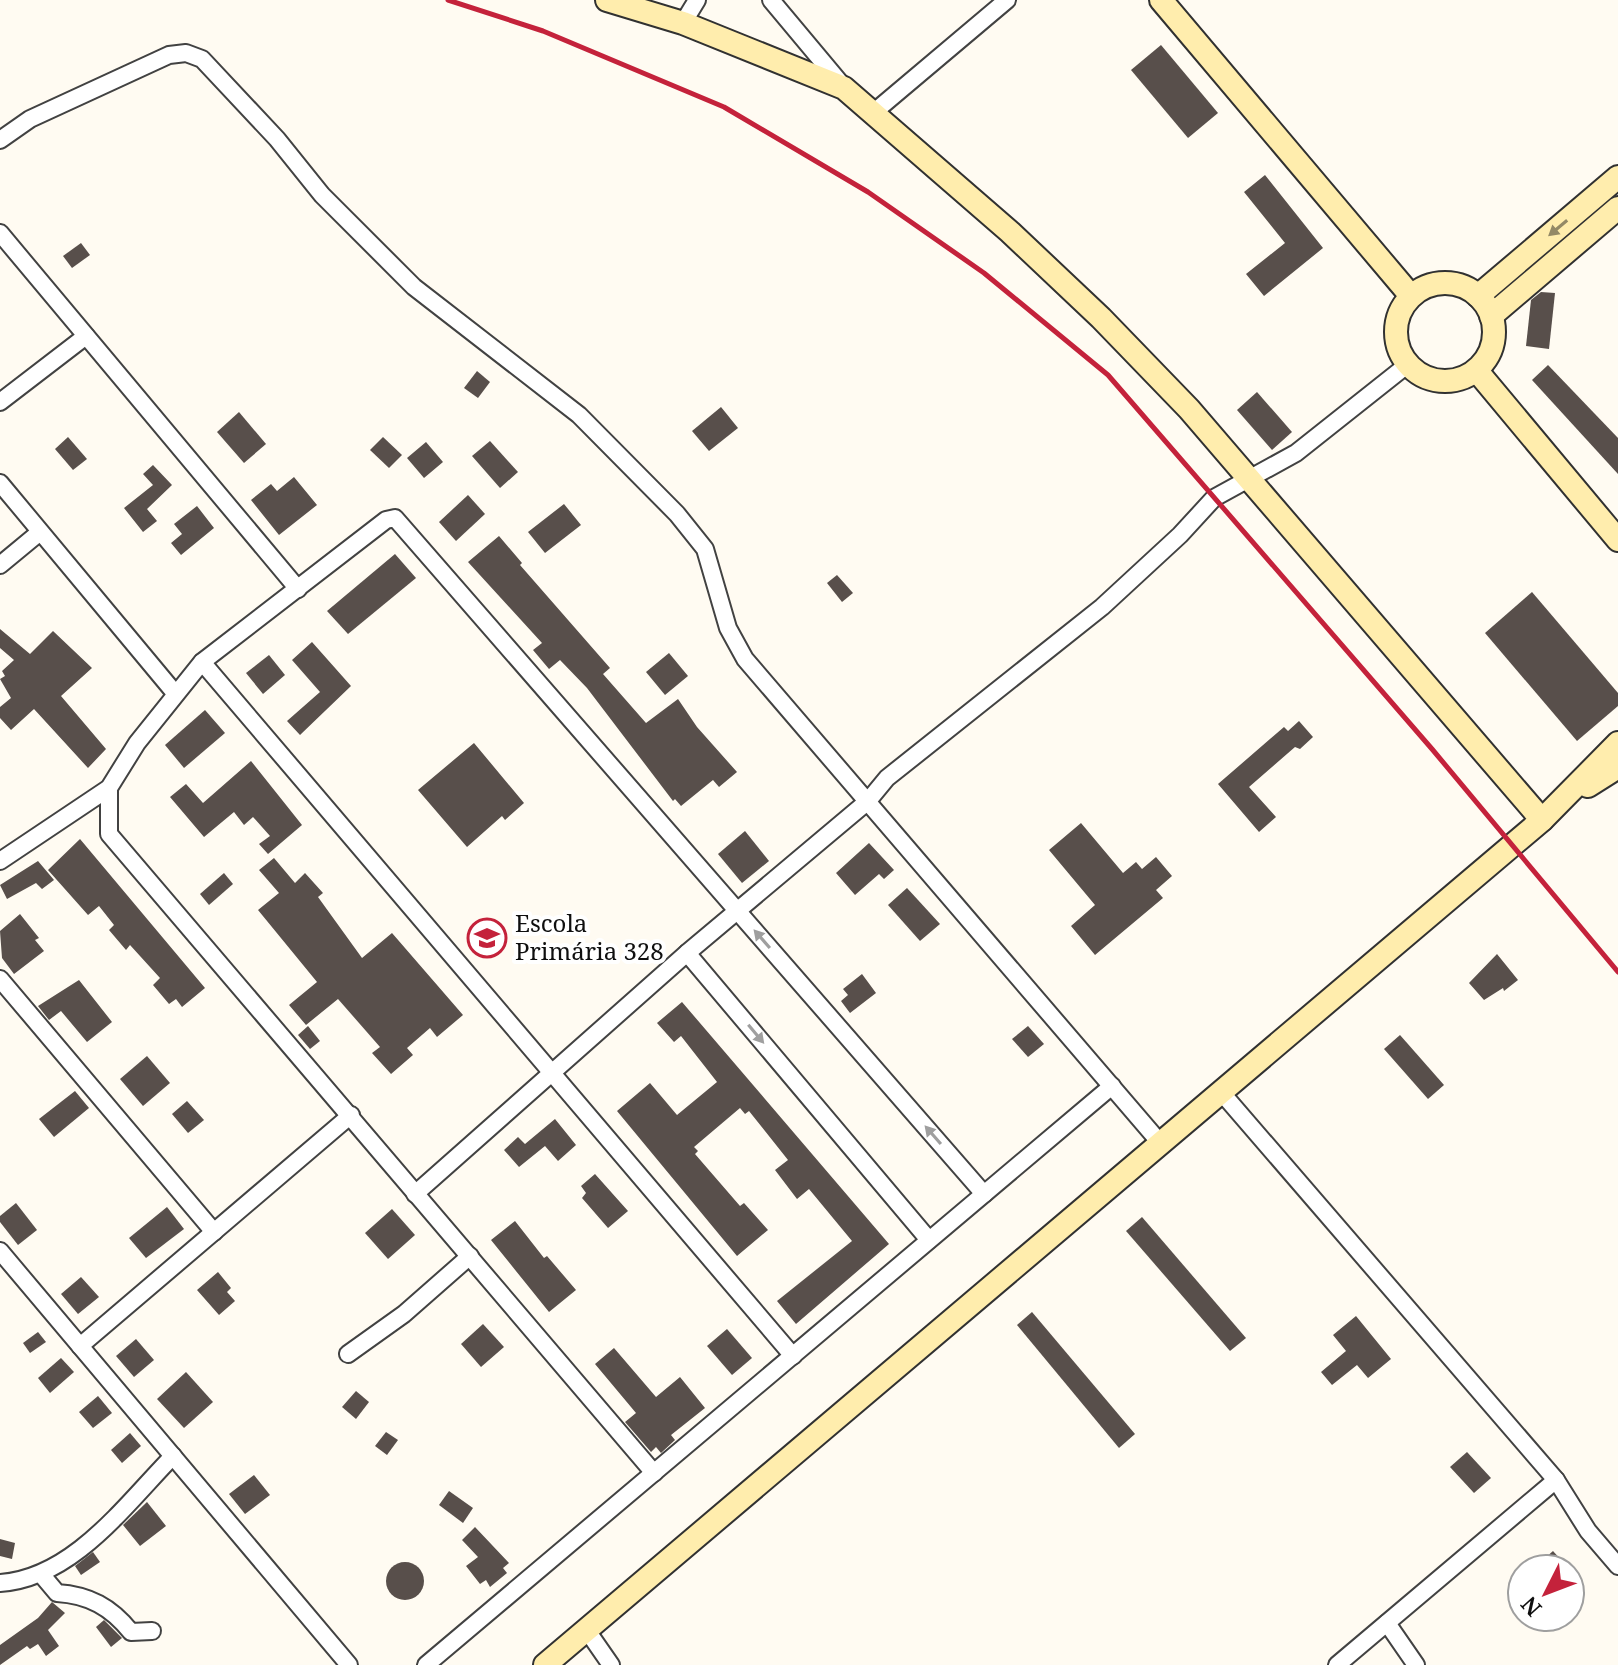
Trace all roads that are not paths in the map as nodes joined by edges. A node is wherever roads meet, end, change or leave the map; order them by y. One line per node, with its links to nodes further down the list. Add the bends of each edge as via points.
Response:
1 (607, 0): 6 (street)
2 (697, 0): 6 (street)
3 (771, 0): 7 (street)
4 (1007, 0): 8 (street)
5 (1161, 0): 13 (street)
6 (683, 23): 7 (street)
7 (844, 88): 8 (street)
8 (873, 113): 20 (street, via 1101,318 1189,409)
9 (0, 140): 31 (street, via 30,119 169,55 186,53 202,59 322,195 414,287 579,415 677,514 705,549 728,628 745,659)
10 (1618, 177): 14 (street, one-way to 14)
11 (1618, 208): 15 (street)
12 (0, 233): 16 (street)
13 (1411, 296): 14 (street, via 1444,283); 17 (street, via 1397,317 1396,342)
14 (1478, 296): 15 (street)
15 (1491, 316): 18 (street, via 1494,336)
16 (86, 336): 19 (street); 25 (street)
17 (1407, 365): 18 (street, via 1428,379 1453,382); 20 (street, via 1296,453)
18 (1477, 371): 23 (street)
19 (0, 402)
20 (1248, 480): 31 (street, via 1214,498 1102,607 887,778); 32 (street)
21 (0, 483): 22 (street)
22 (40, 532): 24 (street); 27 (street)
23 (1618, 540)
24 (0, 565)
25 (298, 589): 26 (street); 34 (street, via 395,518)
26 (202, 662): 27 (street); 37 (street)
27 (174, 692): 30 (street)
28 (1618, 743): 32 (street)
29 (1618, 767): 32 (street)
30 (109, 788): 33 (street); 40 (street, via 109,834)
31 (868, 801): 34 (street); 38 (street)
32 (1548, 814): 39 (street)
33 (0, 861)
34 (737, 911): 35 (street); 43 (street, one-way to 34)
35 (687, 953): 37 (street); 45 (street, one-way to 45)
36 (0, 979): 44 (street)
37 (552, 1074): 42 (street); 50 (street)
38 (1112, 1086): 41 (street); 43 (street)
39 (1222, 1093): 41 (street); 53 (street)
40 (351, 1115): 42 (street); 44 (street)
41 (1162, 1145): 58 (street)
42 (415, 1194): 47 (street)
43 (984, 1194): 45 (street)
44 (214, 1232): 48 (street)
45 (929, 1240): 50 (street)
46 (0, 1251): 48 (street)
47 (470, 1256): 49 (street); 52 (street)
48 (80, 1346): 51 (street)
49 (348, 1354)
50 (793, 1356): 52 (street)
51 (173, 1456): 55 (street, via 74,1553); 60 (street)
52 (654, 1473): 61 (street)
53 (1556, 1480): 54 (street); 57 (street)
54 (1618, 1566)
55 (41, 1574): 56 (street); 59 (street, via 57,1593 110,1608 131,1632)
56 (0, 1583)
57 (1387, 1623): 64 (street); 65 (street)
58 (586, 1629): 62 (street); 63 (street)
59 (152, 1631)
60 (349, 1665)
61 (426, 1665)
62 (545, 1665)
63 (611, 1665)
64 (1337, 1665)
65 (1416, 1665)

